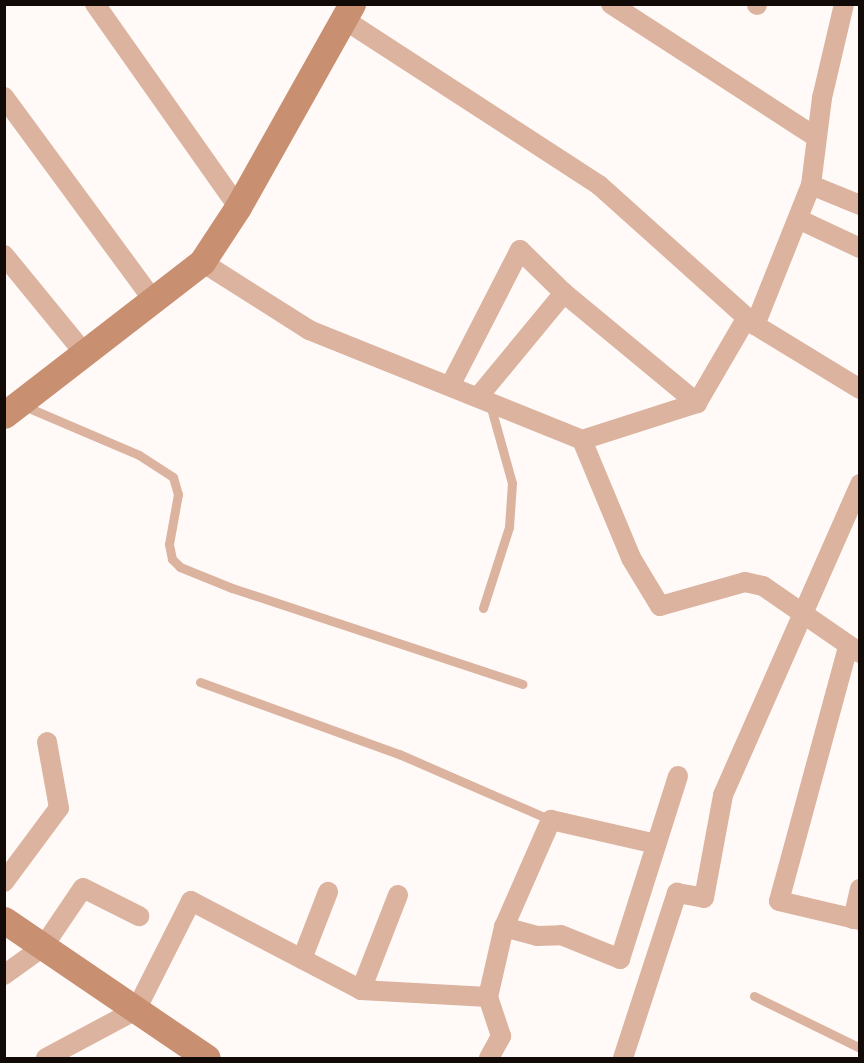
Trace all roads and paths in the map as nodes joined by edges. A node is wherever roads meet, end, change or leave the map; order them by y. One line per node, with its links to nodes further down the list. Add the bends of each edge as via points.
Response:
1 (95, 4): 9 (street)
2 (611, 4): 6 (street)
3 (844, 4): 6 (street)
4 (348, 12): 9 (street); 16 (street, via 599,185)
5 (4, 98): 15 (street)
6 (816, 137): 7 (street)
7 (811, 185): 8 (street); 10 (street)
8 (860, 205)
9 (238, 207): 13 (street)
10 (798, 219): 11 (street); 16 (street)
11 (860, 248)
12 (4, 255): 17 (street)
13 (202, 262): 15 (street); 18 (street, via 309,330)
14 (564, 293): 18 (street, via 520,250); 20 (street); 21 (street)
15 (154, 301): 17 (street)
16 (751, 321): 19 (street); 21 (street)
17 (85, 354): 22 (street)
18 (450, 386): 20 (street)
19 (860, 389)
20 (484, 400): 23 (street); 25 (lane, via 512,483 509,527)
21 (697, 403): 23 (street)
22 (12, 410): 29 (lane, via 139,455 173,477 178,494 169,544 172,558 180,567 232,588)
23 (582, 440): 26 (street, via 631,558 660,606 745,582 763,586)
24 (860, 484): 26 (street)
25 (483, 608)
26 (803, 615): 27 (street); 53 (street, via 723,795 704,898 677,893)
27 (854, 650): 40 (street, via 779,901)
28 (200, 682): 32 (lane, via 399,754)
29 (523, 684)
30 (47, 742): 34 (street, via 59,808)
31 (678, 776): 33 (street)
32 (551, 820): 33 (street); 41 (street)
33 (656, 844): 41 (street, via 620,959 561,935 537,936)
34 (4, 882)
35 (860, 889): 40 (street)
36 (328, 892): 43 (street)
37 (398, 895): 45 (street)
38 (139, 916): 42 (street, via 83,888)
39 (4, 920): 42 (street)
40 (856, 920)
41 (504, 927): 47 (street)
42 (44, 947): 44 (street); 48 (street)
43 (302, 959): 45 (street); 48 (street, via 191,901)
44 (4, 975)
45 (361, 990): 47 (street)
46 (754, 996): 49 (lane)
47 (488, 997): 52 (street, via 501,1036)
48 (136, 1010): 50 (street); 51 (street)
49 (860, 1048)
50 (196, 1056)
51 (46, 1059)
52 (489, 1059)
53 (622, 1059)

